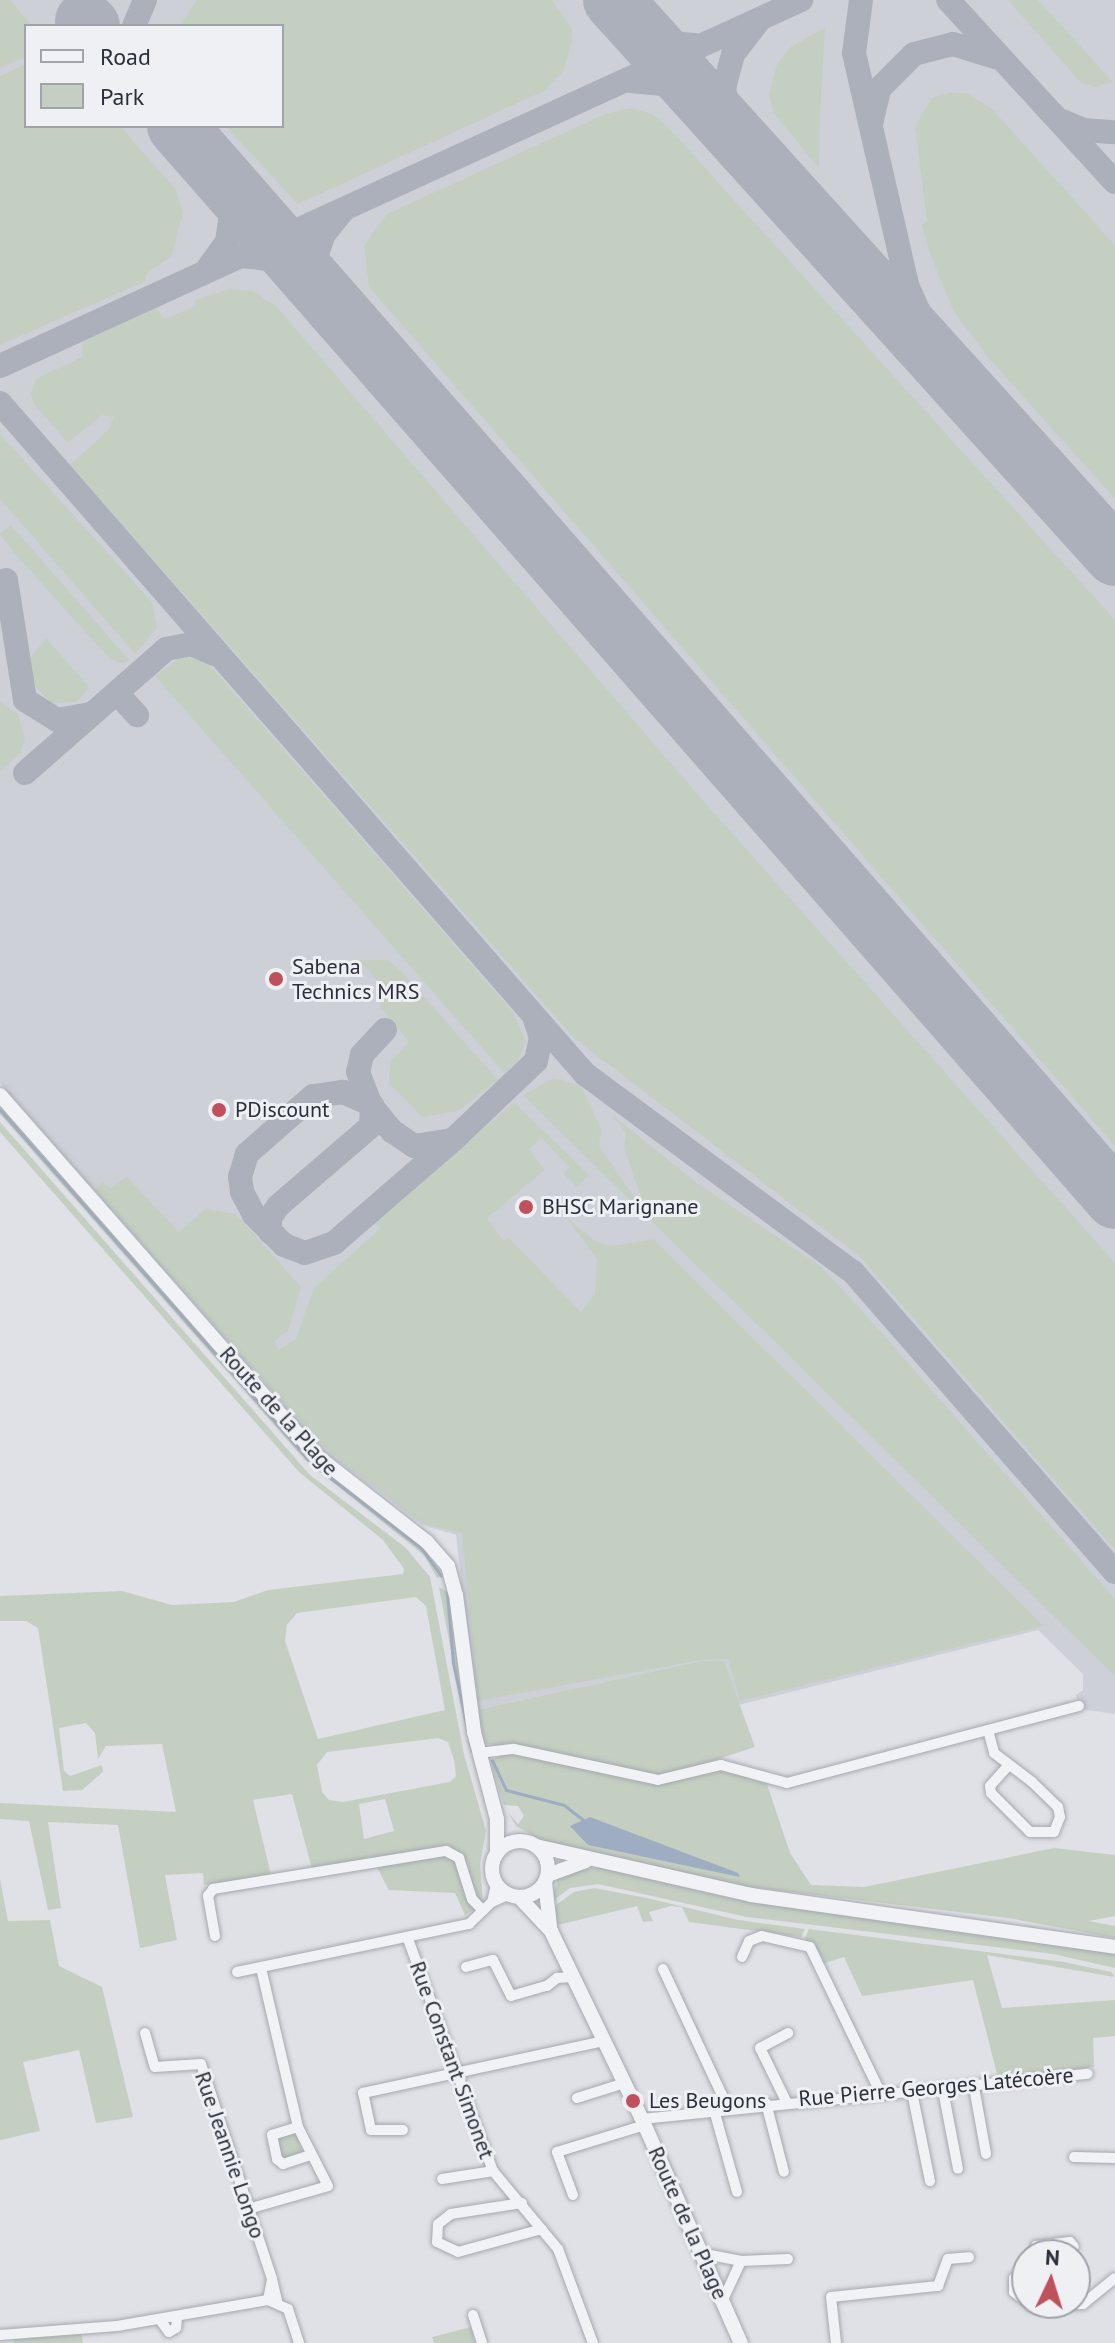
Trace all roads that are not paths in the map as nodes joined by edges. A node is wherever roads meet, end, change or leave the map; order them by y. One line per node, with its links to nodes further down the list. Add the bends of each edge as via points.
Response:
1 (0, 1095): 4 (street, Route de la Plage, via 317,1456 439,1554 456,1595)
2 (1079, 1706): 3 (street)
3 (988, 1730): 4 (street, via 787,1783 721,1765 658,1780 514,1749); 5 (street, via 992,1750)
4 (479, 1753): 6 (street, Route de la Plage)
5 (1009, 1765): 5 (street, via 1058,1807 1054,1832 1030,1832 991,1793 990,1786)
6 (493, 1800): 7 (street, Route de la Plage); 8 (street, Route de la Plage)
7 (529, 1843): 8 (street); 9 (street); 10 (street, via 545,1856)
8 (497, 1853): 11 (street, via 492,1869)
9 (610, 1862): 10 (street, via 577,1862); 16 (street, via 751,1895)
10 (546, 1879): 11 (street, via 535,1893); 13 (street, Route de la Plage)
11 (508, 1892): 12 (street); 13 (street, Route de la Plage)
12 (483, 1911): 14 (street, via 472,1899 459,1858 446,1851 213,1889 208,1896); 15 (street, via 474,1922)
13 (551, 1931): 22 (street, Route de la Plage)
14 (215, 1936)
15 (408, 1939): 19 (street); 26 (street, Rue Constant Simonet)
16 (1115, 1947)
17 (742, 1957): 32 (street, via 749,1941 762,1936 810,1947)
18 (466, 1967): 22 (street, via 493,1960 511,1996)
19 (261, 1968): 21 (street); 39 (street)
20 (663, 1969): 36 (street)
21 (237, 1972)
22 (574, 1977): 25 (street, Route de la Plage)
23 (145, 2033): 53 (street, Rue Jeannie Longo, via 155,2067 201,2064)
24 (788, 2033): 34 (street, via 760,2048)
25 (604, 2041): 26 (street); 28 (street, Route de la Plage)
26 (458, 2069): 40 (street, via 363,2093 371,2130); 46 (street, Rue Constant Simonet)
27 (1088, 2074): 29 (street, Rue Pierre Georges Latécoère)
28 (625, 2083): 33 (street); 38 (street, Route de la Plage)
29 (974, 2087): 30 (street, Rue Pierre Georges Latécoère); 41 (street)
30 (943, 2090): 31 (street, Rue Pierre Georges Latécoère); 45 (street)
31 (912, 2092): 32 (street, Rue Pierre Georges Latécoère); 49 (street)
32 (881, 2094): 34 (street, Rue Pierre Georges Latécoère)
33 (577, 2098)
34 (786, 2101): 35 (street, Rue Pierre Georges Latécoère)
35 (766, 2103): 36 (street, Rue Pierre Georges Latécoère); 47 (street)
36 (728, 2108): 37 (street, Rue Pierre Georges Latécoère)
37 (714, 2110): 38 (street, Rue Pierre Georges Latécoère); 50 (street)
38 (644, 2122): 51 (street, Rue Pierre Georges Latécoère, via 557,2152); 55 (street, Route de la Plage)
39 (298, 2127): 42 (street); 42 (street, via 272,2135 277,2159 283,2164)
40 (403, 2130)
41 (986, 2154)
42 (311, 2155): 53 (street, via 328,2186)
43 (1074, 2157): 44 (street)
44 (1115, 2158)
45 (958, 2169)
46 (493, 2171): 48 (street); 52 (street, Rue Constant Simonet)
47 (784, 2172)
48 (442, 2179)
49 (930, 2181)
50 (737, 2192)
51 (573, 2195)
52 (522, 2203): 54 (street, Rue Constant Simonet); 54 (street, via 451,2214 438,2224 437,2242 458,2252)
53 (248, 2209): 61 (street, Rue Jeannie Longo, via 272,2279)
54 (542, 2229): 70 (street, Rue Constant Simonet, via 558,2249)
55 (700, 2253): 58 (street); 62 (street, Route de la Plage)
56 (969, 2257): 72 (street, via 948,2259 938,2286 831,2297)
57 (788, 2259): 58 (street)
58 (741, 2261): 62 (street)
59 (1115, 2278): 60 (street)
60 (1091, 2298)
61 (273, 2301): 64 (street); 68 (street, via 288,2309)
62 (722, 2302): 71 (street, Route de la Plage)
63 (473, 2315): 69 (street)
64 (177, 2318): 65 (street); 67 (street)
65 (160, 2320): 66 (street); 67 (street)
66 (0, 2335)
67 (172, 2337)
68 (299, 2343)
69 (482, 2343)
70 (593, 2343)
71 (741, 2343)
72 (836, 2343)

